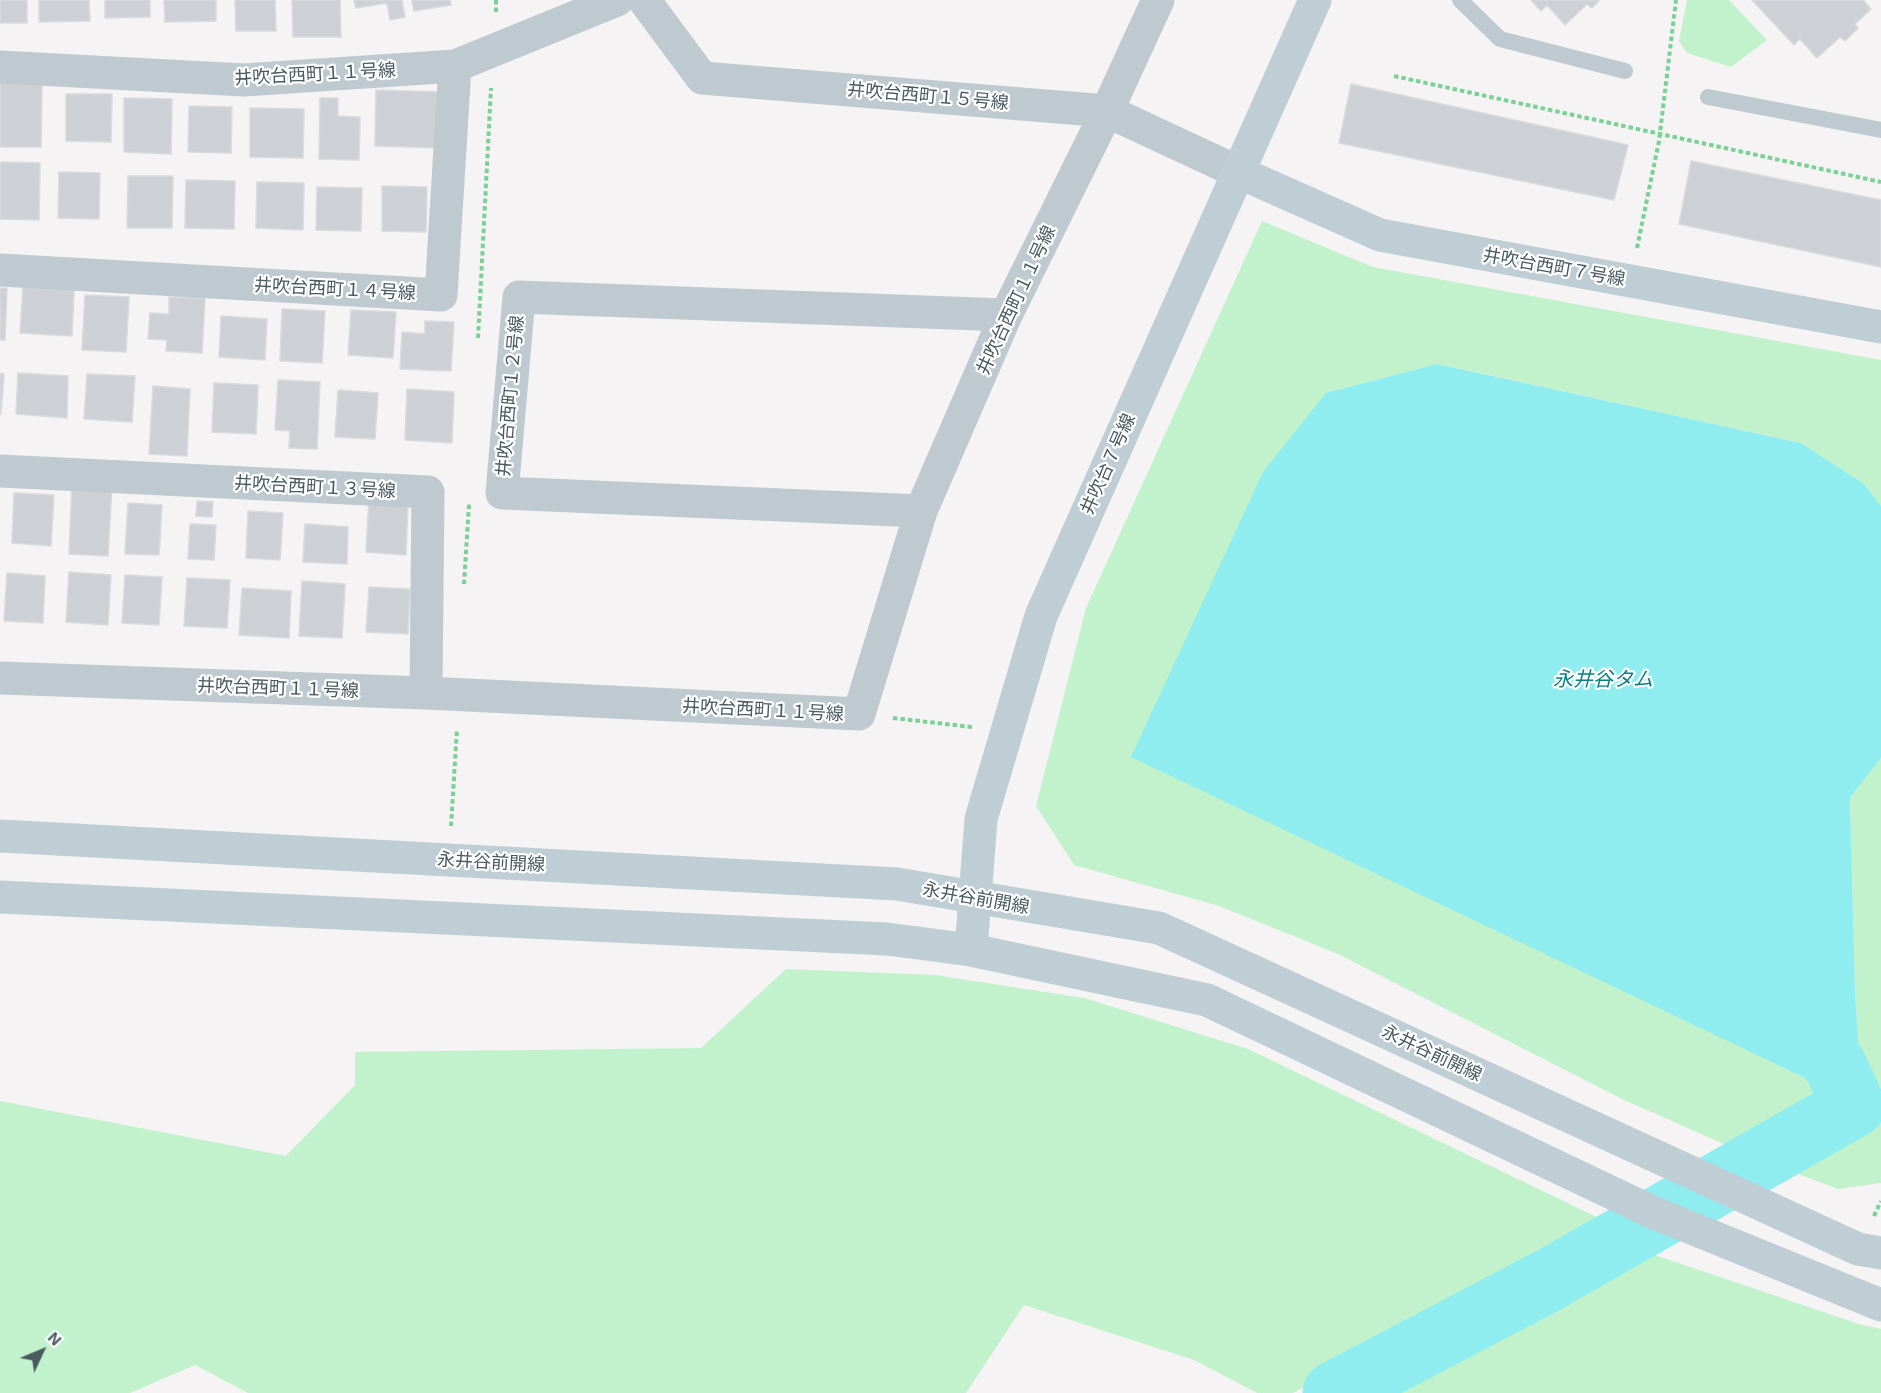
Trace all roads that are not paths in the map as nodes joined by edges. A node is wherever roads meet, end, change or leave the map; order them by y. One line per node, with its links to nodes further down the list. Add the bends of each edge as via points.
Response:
1 (617, 0): 7 (street, 井吹台西町１１号線)
2 (644, 0): 10 (street, 井吹台西町１５号線, via 702,78)
3 (1158, 0): 10 (street, 井吹台西町１１号線)
4 (1315, 0): 12 (street, 井吹台７号線)
5 (1460, 0): 8 (lane, via 1500,39)
6 (0, 66): 7 (street, 井吹台西町１１号線, via 244,80)
7 (454, 66): 13 (street, 井吹台西町１４号線, via 441,295)
8 (1625, 71)
9 (1708, 97): 11 (lane)
10 (1107, 111): 12 (street, 井吹台西町１５号線); 14 (street, 井吹台西町１１号線)
11 (1881, 130)
12 (1238, 172): 15 (street, 井吹台西町７号線, via 1380,234); 22 (street, 井吹台７号線, via 1041,616 981,819)
13 (0, 270)
14 (1006, 315): 17 (street, 井吹台西町１１号線); 17 (street, 井吹台西町１２号線, via 519,297 502,493)
15 (1881, 327)
16 (0, 471): 19 (street, 井吹台西町１３号線, via 428,492)
17 (921, 511): 19 (street, 井吹台西町１１号線, via 859,714)
18 (0, 678): 19 (street, 井吹台西町１１号線)
19 (426, 693)
20 (0, 836): 22 (street, 永井谷前開線, via 897,884)
21 (0, 897): 23 (street, via 887,939)
22 (975, 897): 23 (street, 井吹台７号線); 24 (street, 永井谷前開線, via 1159,928 1858,1249)
23 (970, 950): 25 (street, via 1207,1000 1652,1212)
24 (1881, 1253)
25 (1881, 1305)

